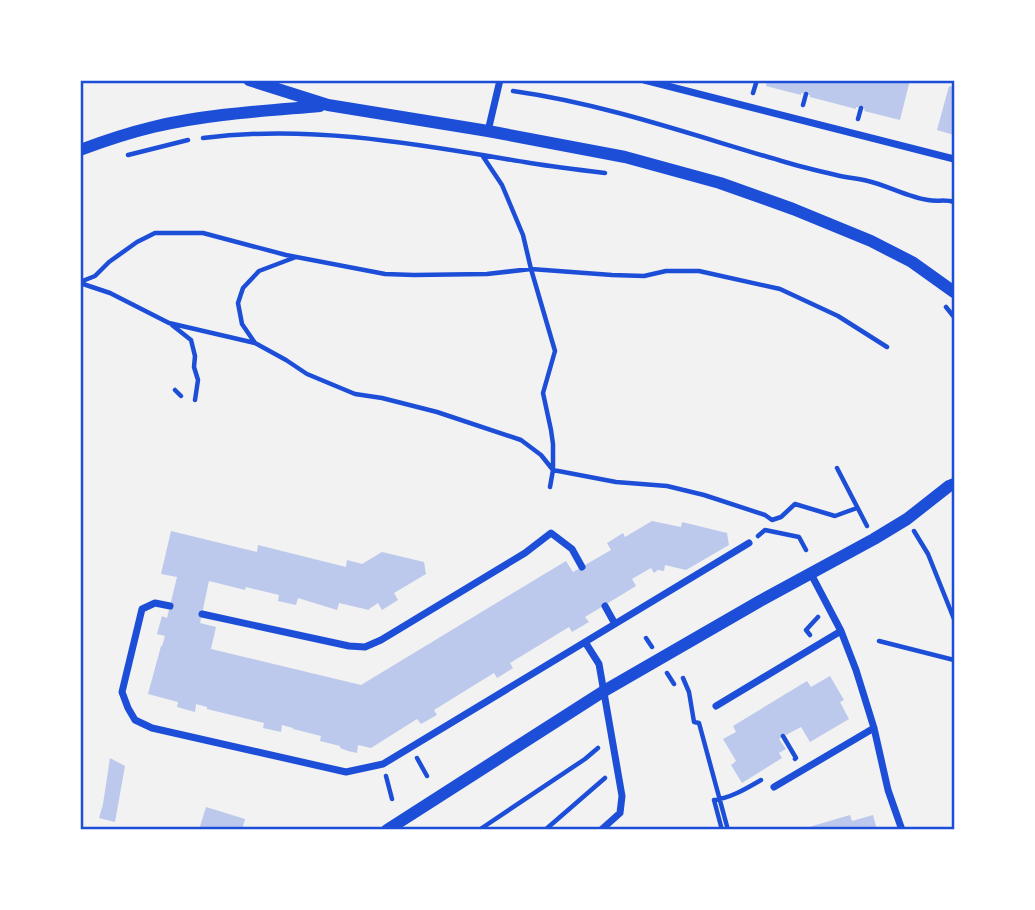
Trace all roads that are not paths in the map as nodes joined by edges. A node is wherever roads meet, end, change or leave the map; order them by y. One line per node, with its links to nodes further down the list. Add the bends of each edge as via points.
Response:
1 (249, 80): 4 (street)
2 (500, 80): 5 (street)
3 (644, 80): 7 (street)
4 (328, 105): 5 (street); 6 (street, via 189,120)
5 (488, 131): 8 (street, via 625,156 720,183 872,242 912,262)
6 (80, 150)
7 (954, 159)
8 (954, 292)
9 (953, 483): 12 (street, via 907,519)
10 (749, 543): 16 (street)
11 (582, 567): 15 (street, via 572,549 551,533 514,560 365,647)
12 (811, 574): 17 (street); 19 (street)
13 (170, 606): 18 (street, via 155,603 142,609 122,692 135,720 152,728 346,772 383,764)
14 (605, 606): 16 (street)
15 (202, 614)
16 (615, 624): 18 (street)
17 (841, 631): 20 (street); 21 (street)
18 (585, 642): 19 (street, via 599,664)
19 (604, 691): 23 (street); 24 (street, via 622,796 620,813)
20 (716, 706)
21 (874, 728): 22 (street); 25 (street)
22 (774, 787)
23 (387, 830)
24 (601, 830)
25 (902, 830)

